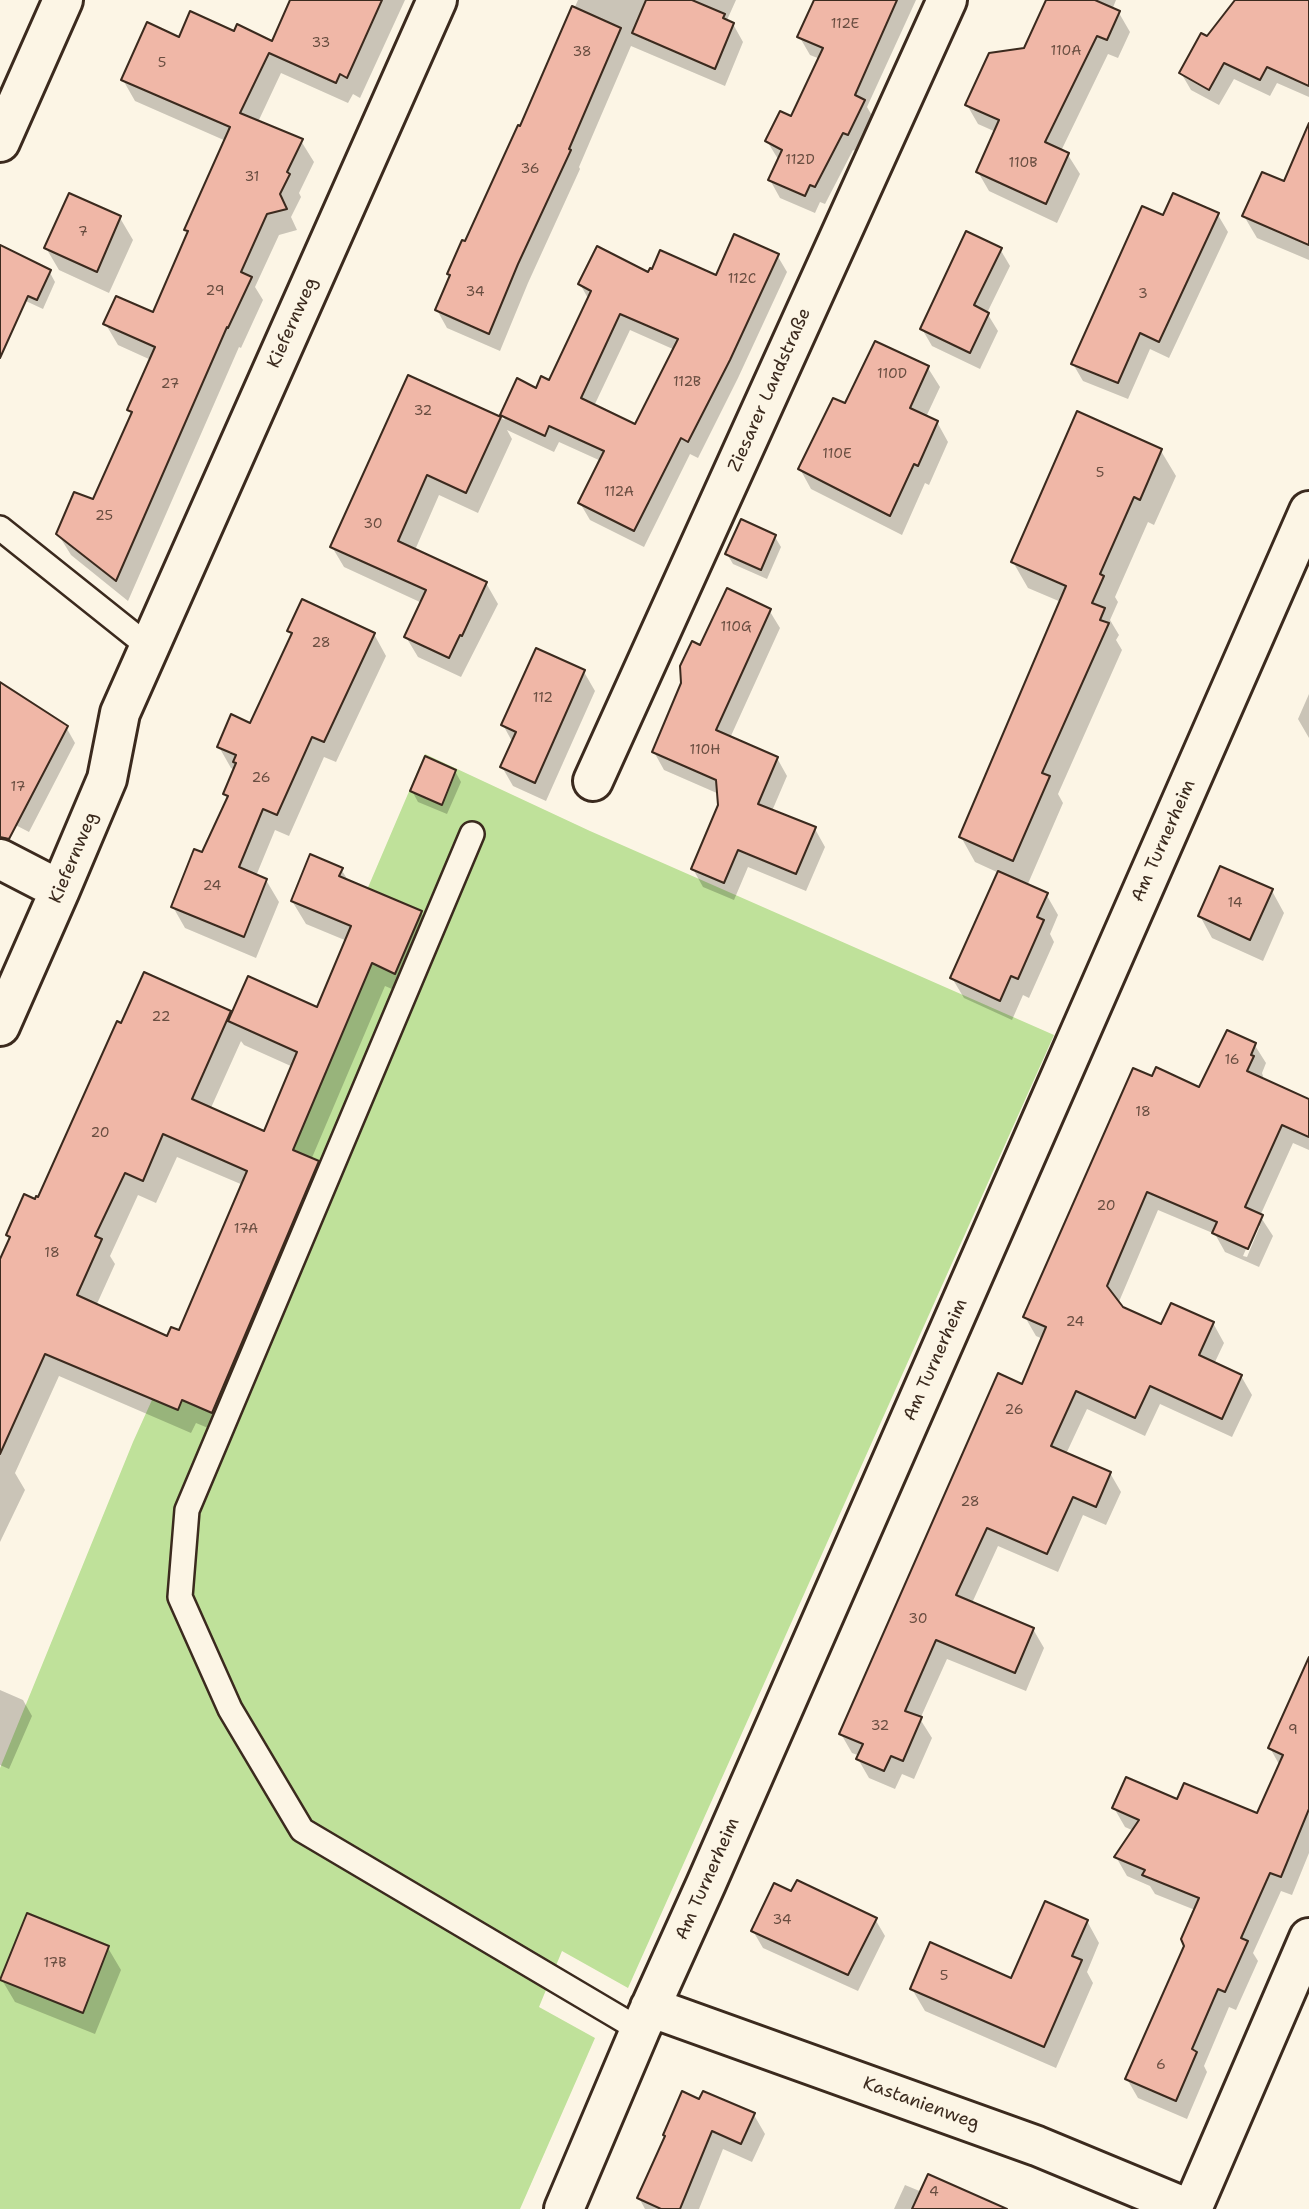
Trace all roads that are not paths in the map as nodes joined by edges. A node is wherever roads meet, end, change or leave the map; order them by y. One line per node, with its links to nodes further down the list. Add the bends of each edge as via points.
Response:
1 (63, 0): 4 (street)
2 (437, 0): 8 (street, Kiefernweg)
3 (947, 0): 9 (street, Ziesarer Landstraße)
4 (12, 76): 5 (street)
5 (0, 142)
6 (1309, 511): 15 (street, Am Turnerheim)
7 (0, 528): 8 (lane)
8 (149, 647): 12 (street, Kiefernweg, via 120,713 107,779)
9 (593, 781)
10 (472, 834): 15 (lane, via 187,1510 180,1597 230,1709 302,1830)
11 (0, 859): 12 (street)
12 (61, 890): 13 (street, Kiefernweg)
13 (0, 1026)
14 (1309, 1938): 17 (street, Kastanienweg)
15 (645, 2018): 16 (street, Am Turnerheim); 17 (street, Kastanienweg, via 1037,2146)
16 (564, 2209)
17 (1191, 2209)

